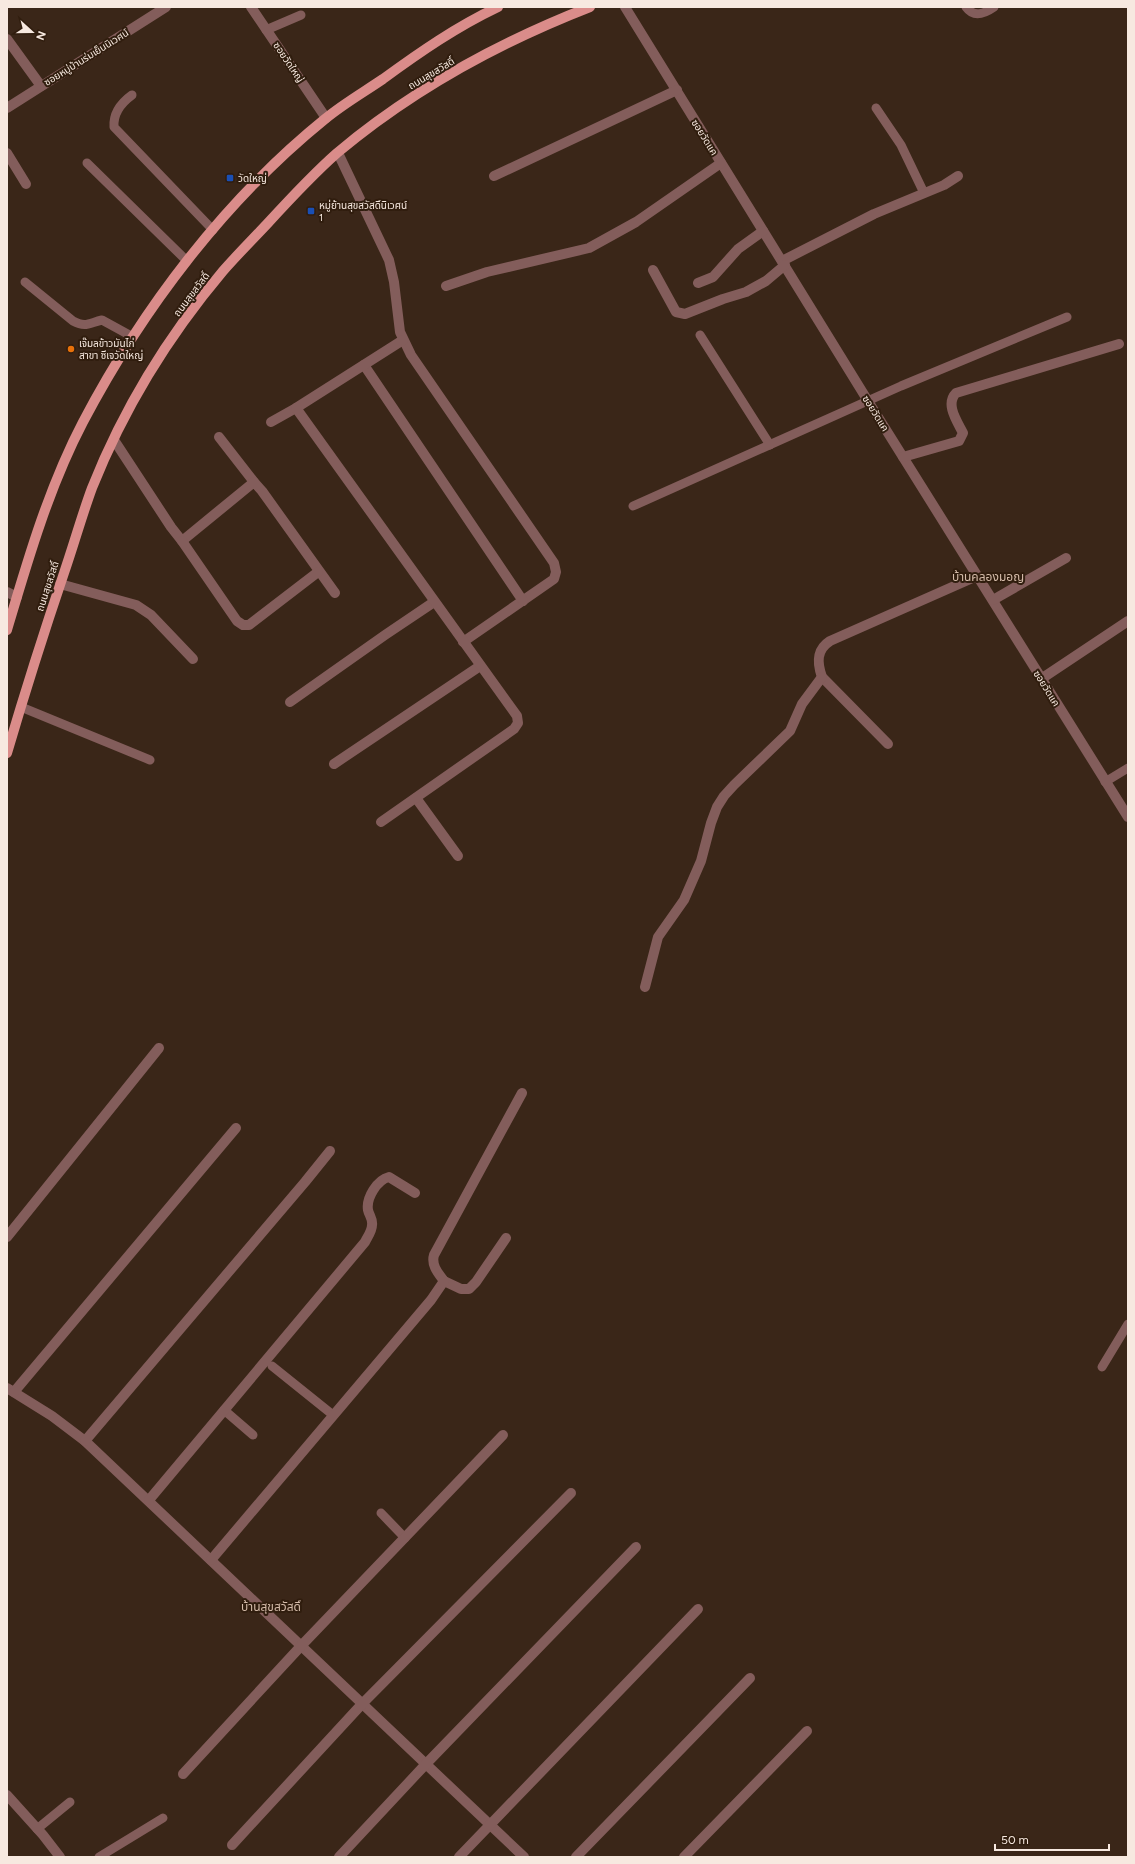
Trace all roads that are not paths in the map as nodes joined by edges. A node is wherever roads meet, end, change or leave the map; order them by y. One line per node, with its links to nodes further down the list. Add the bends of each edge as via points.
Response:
1 (166, 7): 11 (street, ซอยหมู่บ้านร่มเย็นนิเวศน์)
2 (251, 7): 9 (street, ซอยวัดใหญ่)
3 (498, 7): 16 (main road, via 456,28)
4 (590, 7): 18 (main road, ถนนสุขสวัสดิ์, via 541,26 498,47 409,100)
5 (625, 7): 12 (street, ซอยวัดแค)
6 (966, 7): 7 (lane, via 980,15)
7 (994, 7)
8 (301, 15): 9 (lane)
9 (266, 30): 16 (street, ซอยวัดใหญ่)
10 (7, 39): 11 (street)
11 (40, 86): 14 (street, ซอยหมู่บ้านร่มเย็นนิเวศน์)
12 (677, 90): 20 (street, ซอยวัดแค); 21 (street)
13 (132, 95): 25 (lane, via 117,111 114,127)
14 (7, 108)
15 (876, 108): 24 (lane, via 901,145)
16 (326, 118): 25 (main road, via 253,185)
17 (7, 153): 23 (street)
18 (338, 153): 36 (street, via 389,260); 43 (main road, ถนนสุขสวัสดิ์, via 305,183 223,271 171,339)
19 (87, 163): 27 (lane)
20 (721, 163): 26 (street, ซอยวัดแค); 32 (street, via 636,222 589,248 487,272)
21 (494, 176)
22 (958, 176): 24 (street)
23 (26, 184)
24 (924, 193): 28 (street, via 855,223)
25 (213, 230): 27 (main road)
26 (763, 231): 28 (street, ซอยวัดแค); 31 (street, via 738,249 713,276)
27 (187, 261): 35 (main road)
28 (783, 263): 29 (street, via 766,281 746,292 723,298 685,314 676,312); 39 (street, ซอยวัดแค)
29 (653, 270)
30 (25, 282): 35 (lane, via 73,321 86,325 102,320)
31 (698, 283)
32 (446, 286)
33 (1067, 317): 39 (lane)
34 (700, 335): 44 (lane)
35 (133, 337): 55 (main road, via 83,423 50,497)
36 (403, 340): 38 (street); 57 (street, via 473,447 554,562 554,579)
37 (1119, 344): 45 (street, via 956,393 951,403 963,433 959,440)
38 (364, 365): 40 (street); 57 (street)
39 (868, 401): 44 (lane); 45 (street, ซอยวัดแค)
40 (296, 408): 41 (street); 58 (street)
41 (271, 422)
42 (219, 438): 46 (street)
43 (114, 440): 48 (street); 52 (main road, ถนนสุขสวัสดิ์, via 92,488)
44 (770, 445): 47 (lane)
45 (903, 457): 51 (street, ซอยวัดแค)
46 (254, 482): 48 (street); 50 (street)
47 (633, 506)
48 (182, 541): 50 (street, via 237,621 243,625 249,625)
49 (1066, 558): 56 (street)
50 (318, 572): 54 (street)
51 (977, 576): 56 (street, ซอยวัดแค); 64 (street, via 830,641 820,649 818,657)
52 (60, 584): 62 (street, via 136,605 151,615); 67 (main road, ถนนสุขสวัสดิ์)
53 (7, 592): 55 (street)
54 (335, 593)
55 (17, 597): 60 (main road)
56 (993, 600): 65 (street, ซอยวัดแค)
57 (523, 601): 61 (street)
58 (434, 602): 61 (street); 66 (street)
59 (1128, 621): 65 (street)
60 (7, 630)
61 (463, 642): 63 (street)
62 (193, 659)
63 (480, 666): 71 (street); 74 (street, via 517,716 518,723 514,729)
64 (822, 677): 68 (street); 78 (street, via 802,704 790,731 734,785 717,807 701,861 684,900 658,937)
65 (1041, 679): 73 (street, ซอยวัดแค)
66 (290, 702)
67 (20, 707): 69 (main road, ถนนสุขสวัสดิ์); 70 (lane)
68 (888, 744)
69 (7, 753)
70 (150, 760)
71 (334, 764)
72 (1128, 768): 73 (lane)
73 (1105, 782): 75 (street, ซอยวัดแค)
74 (416, 798): 76 (street); 77 (street)
75 (1128, 817)
76 (381, 822)
77 (458, 856)
78 (644, 987)
79 (160, 1048): 84 (street)
80 (522, 1093): 86 (street, via 434,1255 433,1266)
81 (236, 1128): 90 (street)
82 (330, 1151): 95 (street)
83 (415, 1193): 91 (street, via 389,1177 379,1183 368,1201 372,1225 365,1242)
84 (7, 1237)
85 (506, 1238): 86 (street, via 469,1289 461,1290)
86 (444, 1281): 92 (street, via 431,1300)
87 (1128, 1324): 89 (lane)
88 (272, 1366): 92 (lane)
89 (1102, 1367)
90 (10, 1390): 95 (street, via 52,1416)
91 (224, 1410): 93 (lane); 97 (street)
92 (333, 1415): 101 (street)
93 (252, 1435)
94 (503, 1435): 99 (street)
95 (85, 1441): 97 (street)
96 (572, 1493): 105 (street)
97 (149, 1500): 101 (street)
98 (381, 1513): 99 (lane)
99 (405, 1538): 103 (street)
100 (636, 1546): 107 (street)
101 (211, 1560): 103 (street)
102 (698, 1609): 112 (street)
103 (301, 1646): 105 (street); 108 (street)
104 (750, 1678): 120 (street)
105 (362, 1704): 107 (street); 114 (street)
106 (807, 1731): 121 (street)
107 (425, 1764): 112 (street); 117 (street)
108 (182, 1774)
109 (7, 1795): 113 (street)
110 (70, 1802): 113 (lane)
111 (163, 1818): 116 (lane)
112 (489, 1825): 118 (street); 119 (street)
113 (40, 1832): 115 (street)
114 (232, 1845)
115 (60, 1857)
116 (99, 1857)
117 (339, 1857)
118 (459, 1857)
119 (524, 1857)
120 (576, 1857)
121 (684, 1857)

